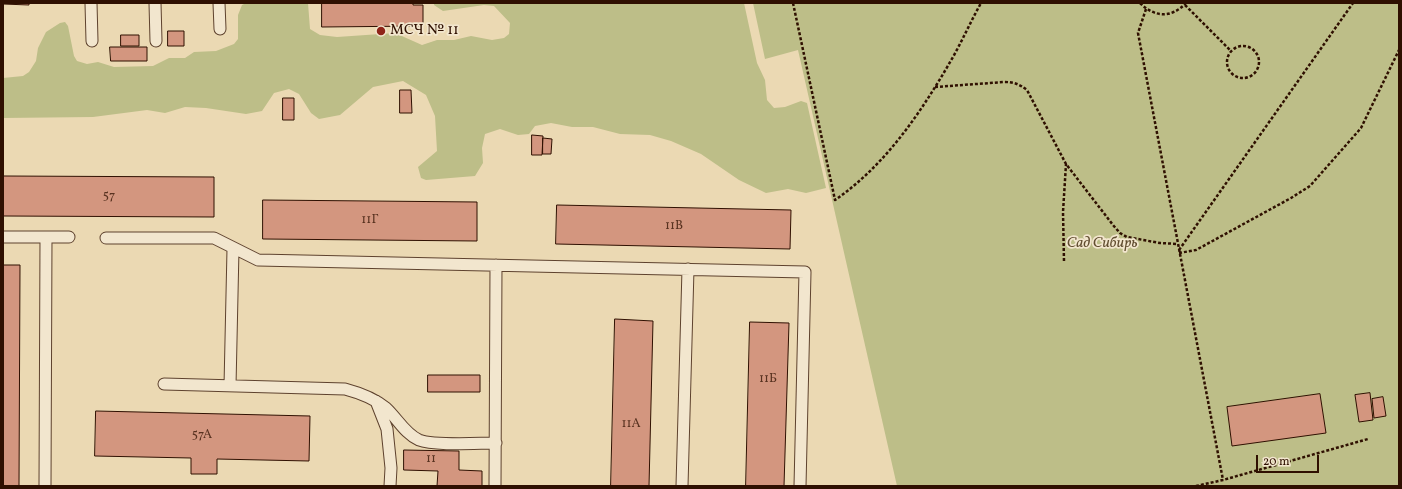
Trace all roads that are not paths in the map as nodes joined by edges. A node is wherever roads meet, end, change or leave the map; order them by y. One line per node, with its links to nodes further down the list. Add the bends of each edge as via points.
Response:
1 (91, 3): 5 (lane)
2 (155, 3): 6 (lane)
3 (219, 3): 4 (lane)
4 (220, 29)
5 (92, 41)
6 (156, 41)
7 (3, 237): 8 (lane)
8 (46, 237): 9 (lane); 18 (lane)
9 (69, 237)
10 (106, 238): 11 (lane, via 214,238)
11 (233, 249): 12 (lane, via 258,260); 15 (lane)
12 (496, 265): 13 (lane); 17 (lane)
13 (688, 269): 21 (lane); 22 (lane, via 806,272)
14 (164, 384): 15 (lane)
15 (230, 386): 16 (lane, via 345,389 360,392)
16 (376, 400): 17 (lane, via 418,439 433,442); 19 (lane, via 387,429)
17 (496, 443): 20 (lane)
18 (45, 486)
19 (390, 486)
20 (495, 486)
21 (682, 486)
22 (800, 486)

